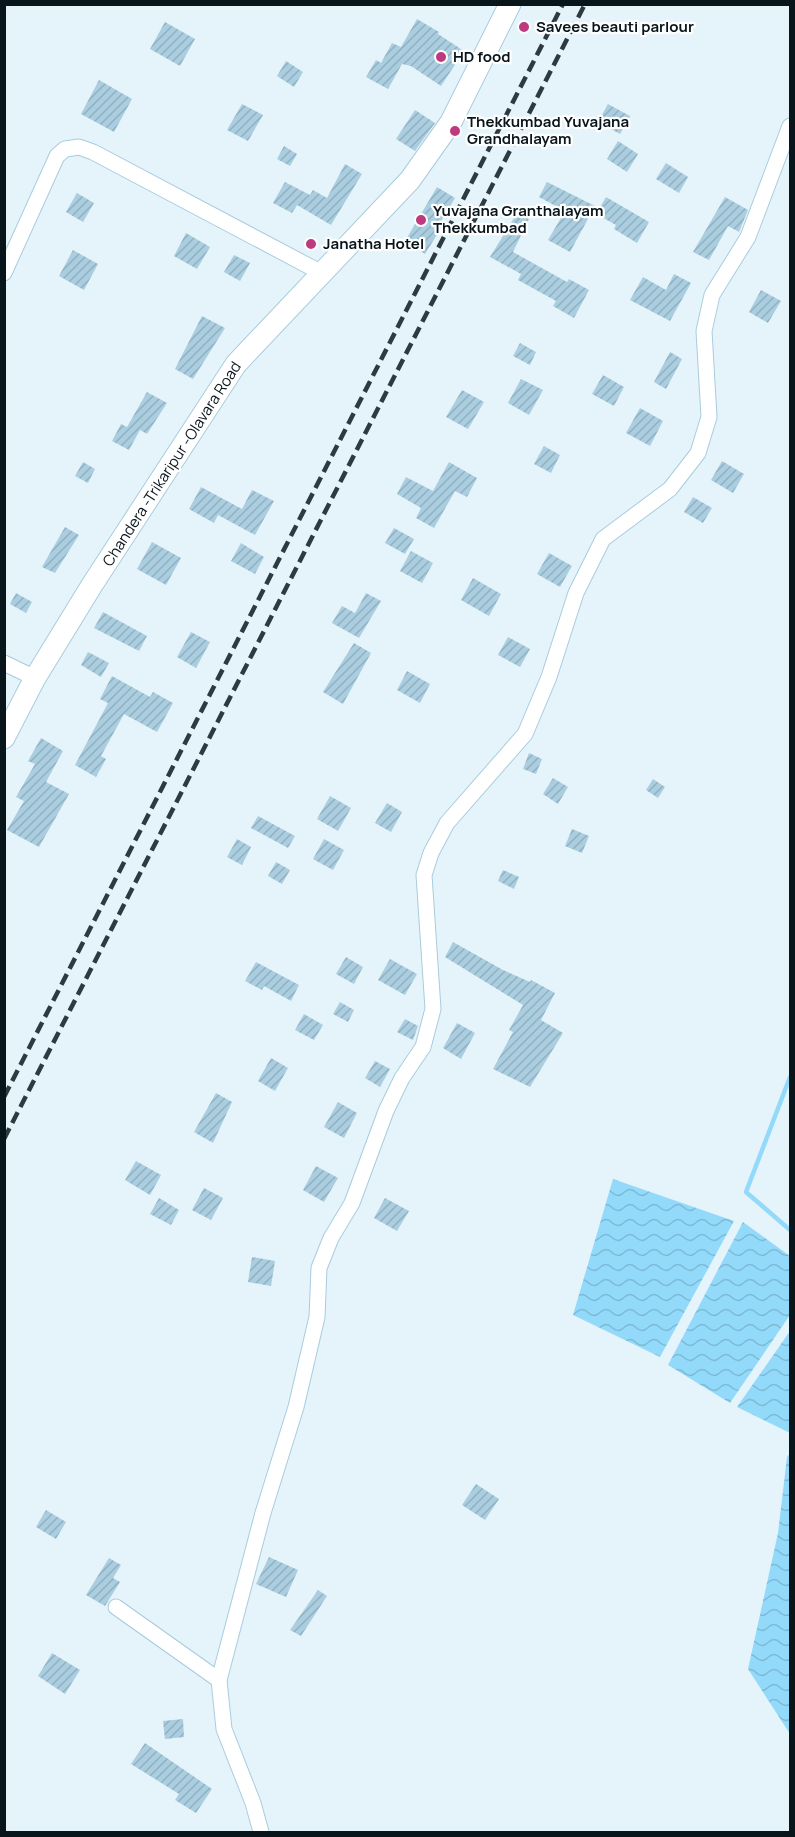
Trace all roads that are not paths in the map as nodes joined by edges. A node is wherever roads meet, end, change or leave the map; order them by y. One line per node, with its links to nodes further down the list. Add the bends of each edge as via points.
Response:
1 (510, 4): 3 (main road, Chandera -Trikaripur -Olavara Road, via 450,122 410,180)
2 (790, 126): 9 (street, via 748,237 712,295 704,331 709,417 698,453 670,489 603,539 576,593 549,677 525,734 447,823 431,853 424,875 433,1009 426,1038 386,1111 352,1203 319,1268 317,1317 296,1407)
3 (320, 272): 4 (street, via 79,147 65,149 57,156); 6 (main road, Chandera -Trikaripur -Olavara Road, via 237,364)
4 (4, 273)
5 (4, 663): 6 (street)
6 (35, 678): 7 (main road, Chandera -Trikaripur -Olavara Road)
7 (4, 738)
8 (116, 1607): 9 (street)
9 (219, 1680): 10 (street, via 224,1729)
10 (261, 1833)

